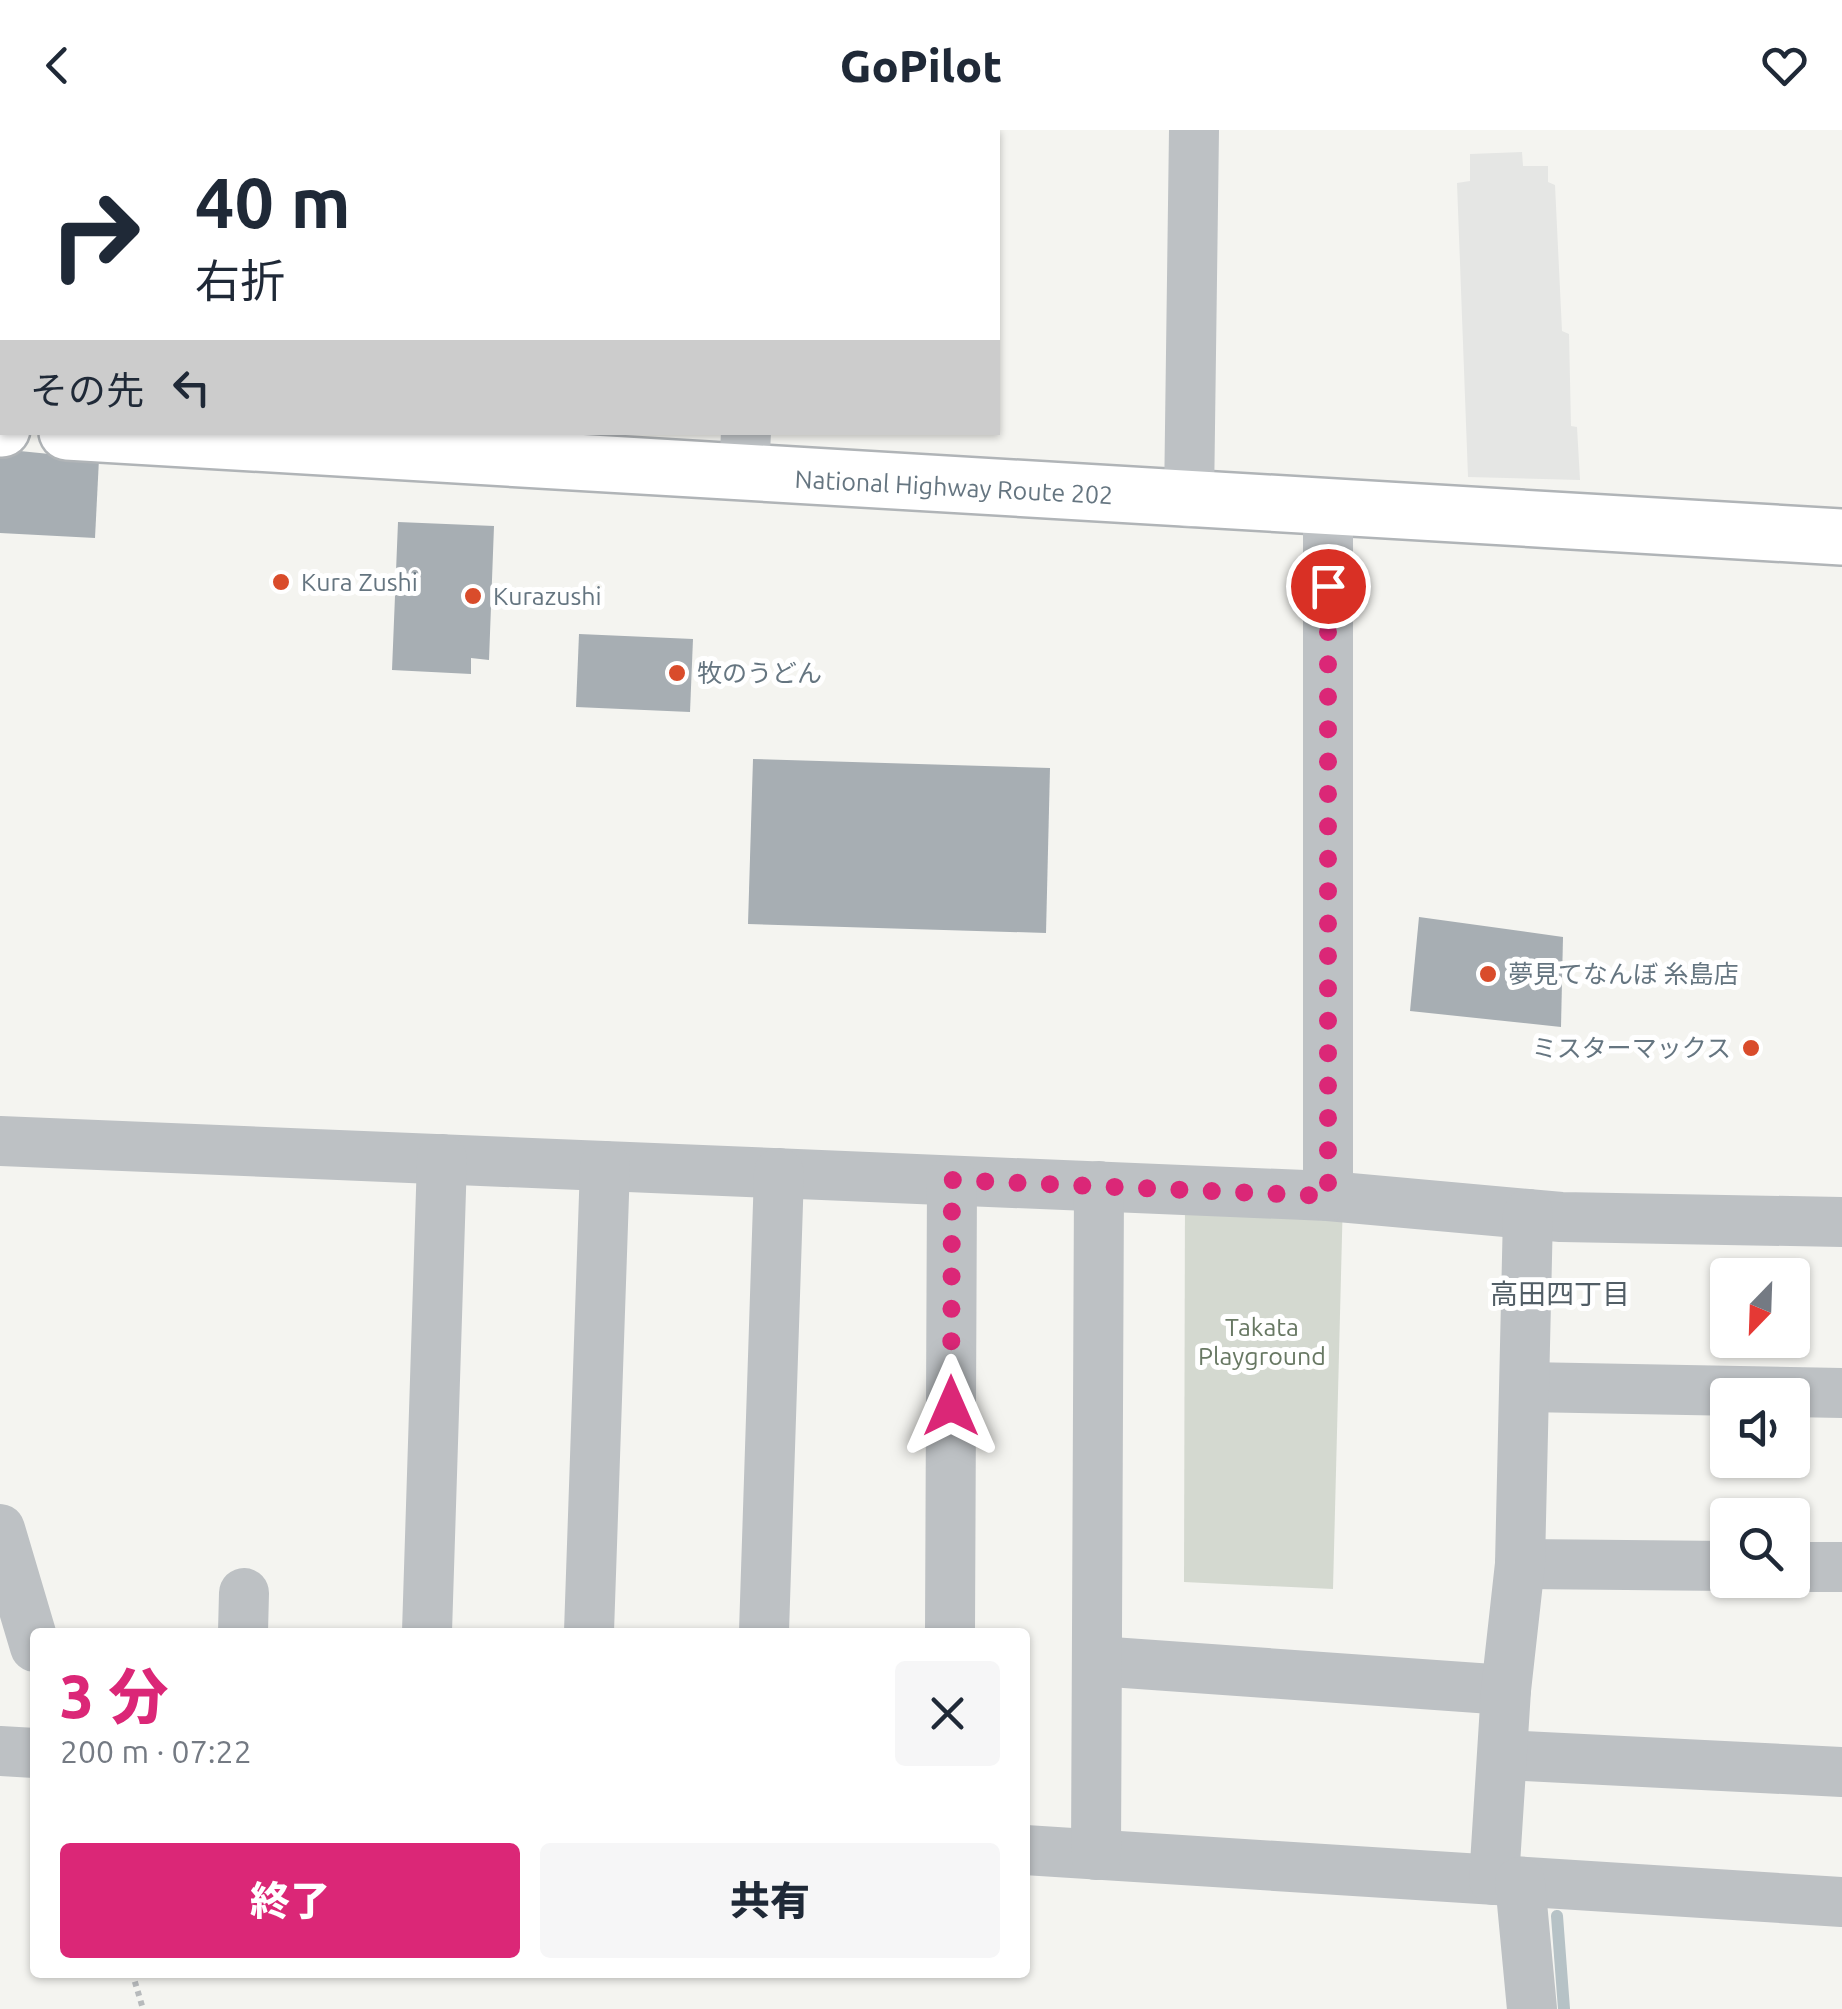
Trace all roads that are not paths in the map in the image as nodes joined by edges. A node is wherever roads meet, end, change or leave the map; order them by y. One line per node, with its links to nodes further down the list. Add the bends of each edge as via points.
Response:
1 (1194, 130): 5 (street)
2 (161, 435): 3 (highway, National Highway Route 202)
3 (442, 444): 4 (highway, National Highway Route 202)
4 (745, 453): 5 (highway, National Highway Route 202)
5 (1189, 502): 6 (highway, National Highway Route 202)
6 (1328, 510): 7 (highway, National Highway Route 202); 14 (street)
7 (1842, 537)
8 (0, 1142): 9 (street)
9 (442, 1160): 10 (street); 24 (street)
10 (605, 1166): 11 (street); 25 (street)
11 (778, 1173): 12 (street); 26 (street)
12 (952, 1180): 13 (street); 27 (street)
13 (1099, 1186): 14 (street); 29 (street)
14 (1328, 1196): 15 (street)
15 (1528, 1214): 16 (street); 17 (street)
16 (1842, 1222)
17 (1526, 1387): 18 (street); 20 (street)
18 (1842, 1393)
19 (0, 1529): 28 (street)
20 (1520, 1564): 21 (street); 30 (street)
21 (1710, 1566)
22 (1810, 1567): 23 (street)
23 (1842, 1567)
24 (427, 1628)
25 (589, 1628)
26 (764, 1628)
27 (950, 1628)
28 (30, 1630)
29 (1097, 1660): 30 (street); 36 (street)
30 (1506, 1690): 33 (street)
31 (0, 1751): 32 (street)
32 (30, 1753)
33 (1504, 1755): 34 (street); 37 (street)
34 (1842, 1772)
35 (1030, 1850): 36 (street)
36 (1096, 1855): 37 (street)
37 (1507, 1881): 38 (street); 39 (street)
38 (1842, 1902)
39 (1532, 2009)

